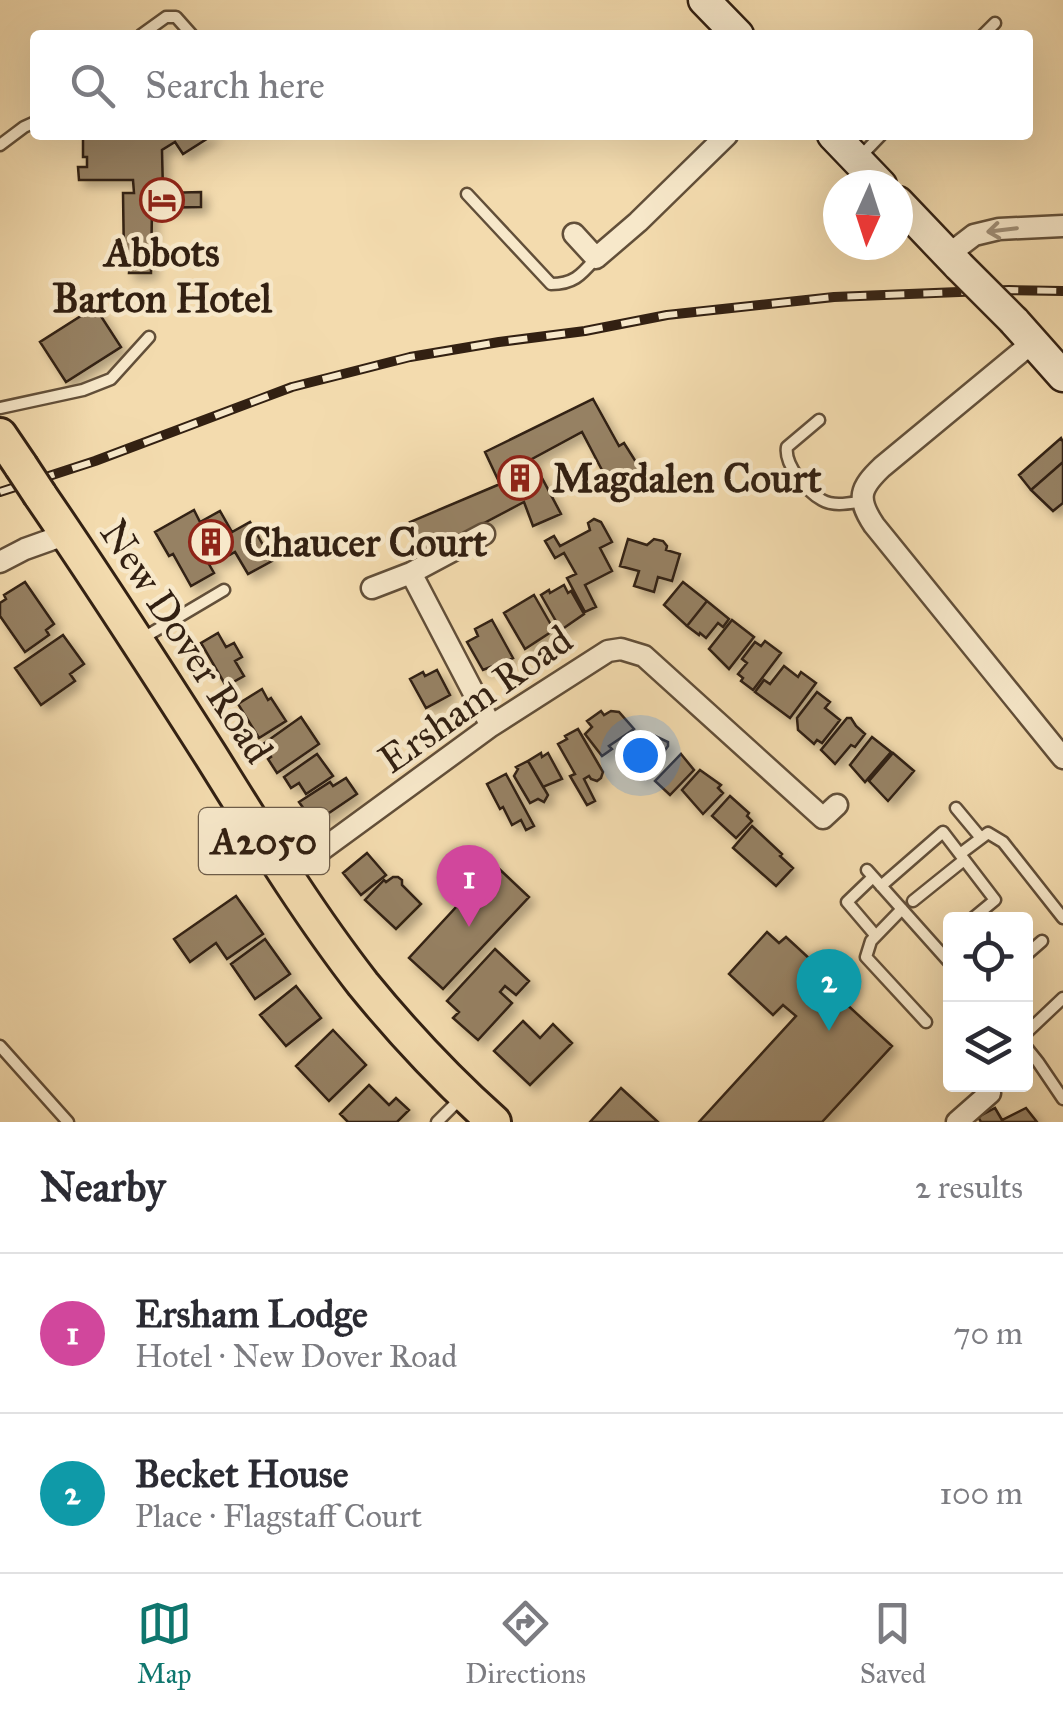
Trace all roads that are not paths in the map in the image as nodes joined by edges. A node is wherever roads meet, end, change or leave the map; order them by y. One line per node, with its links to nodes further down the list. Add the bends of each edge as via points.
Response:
1 (704, 0): 5 (street)
2 (996, 23): 6 (lane)
3 (147, 30): 4 (lane, via 176,17)
4 (188, 30)
5 (733, 30)
6 (988, 30)
7 (30, 124): 11 (lane)
8 (722, 140): 18 (street)
9 (839, 140): 12 (street)
10 (876, 140): 12 (lane)
11 (0, 145)
12 (857, 160): 13 (street)
13 (867, 170)
14 (467, 194): 18 (lane, via 550,284 566,284)
15 (913, 218): 19 (street)
16 (1063, 226): 19 (street, one-way to 19, via 974,235)
17 (574, 234): 18 (street)
18 (596, 258)
19 (954, 261): 20 (street, bridge)
20 (1024, 332): 22 (street); 26 (street, via 872,476)
21 (149, 337): 23 (lane, via 111,379)
22 (1063, 376)
23 (0, 408)
24 (819, 420): 26 (lane, via 787,447 787,459 822,501)
25 (0, 435): 27 (main road, New Dover Road / A2050, bridge)
26 (863, 501): 35 (street, via 874,525)
27 (68, 534): 29 (street); 33 (main road, New Dover Road / A2050)
28 (484, 534): 30 (street)
29 (0, 562)
30 (412, 574): 31 (street); 34 (street)
31 (372, 588)
32 (224, 590): 33 (lane)
33 (138, 641): 40 (main road, New Dover Road / A2050)
34 (491, 726): 36 (street, Ersham Road, via 596,656 631,651 823,818); 40 (street, Ersham Road)
35 (1063, 758)
36 (838, 805)
37 (956, 808): 38 (lane)
38 (981, 838): 39 (lane); 45 (lane, via 988,832 1004,842)
39 (962, 857): 41 (lane, via 943,832); 42 (lane); 44 (lane, via 995,900)
40 (286, 876): 58 (main road, New Dover Road / A2050, via 398,1026)
41 (874, 878): 43 (lane); 46 (lane, via 847,902)
42 (913, 901)
43 (902, 909): 46 (lane); 49 (lane)
44 (981, 912)
45 (1063, 918)
46 (876, 936): 53 (lane, via 866,957)
47 (1042, 941): 50 (lane)
48 (943, 944): 49 (lane)
49 (938, 949): 51 (lane)
50 (1033, 949)
51 (943, 955)
52 (1063, 998): 54 (lane)
53 (926, 1022)
54 (1033, 1026)
55 (0, 1046): 60 (lane)
56 (1033, 1056): 59 (lane)
57 (990, 1094): 63 (street)
58 (464, 1095): 61 (lane); 62 (main road, New Dover Road / A2050)
59 (1063, 1099)
60 (68, 1122)
61 (437, 1122)
62 (494, 1122)
63 (956, 1122)

